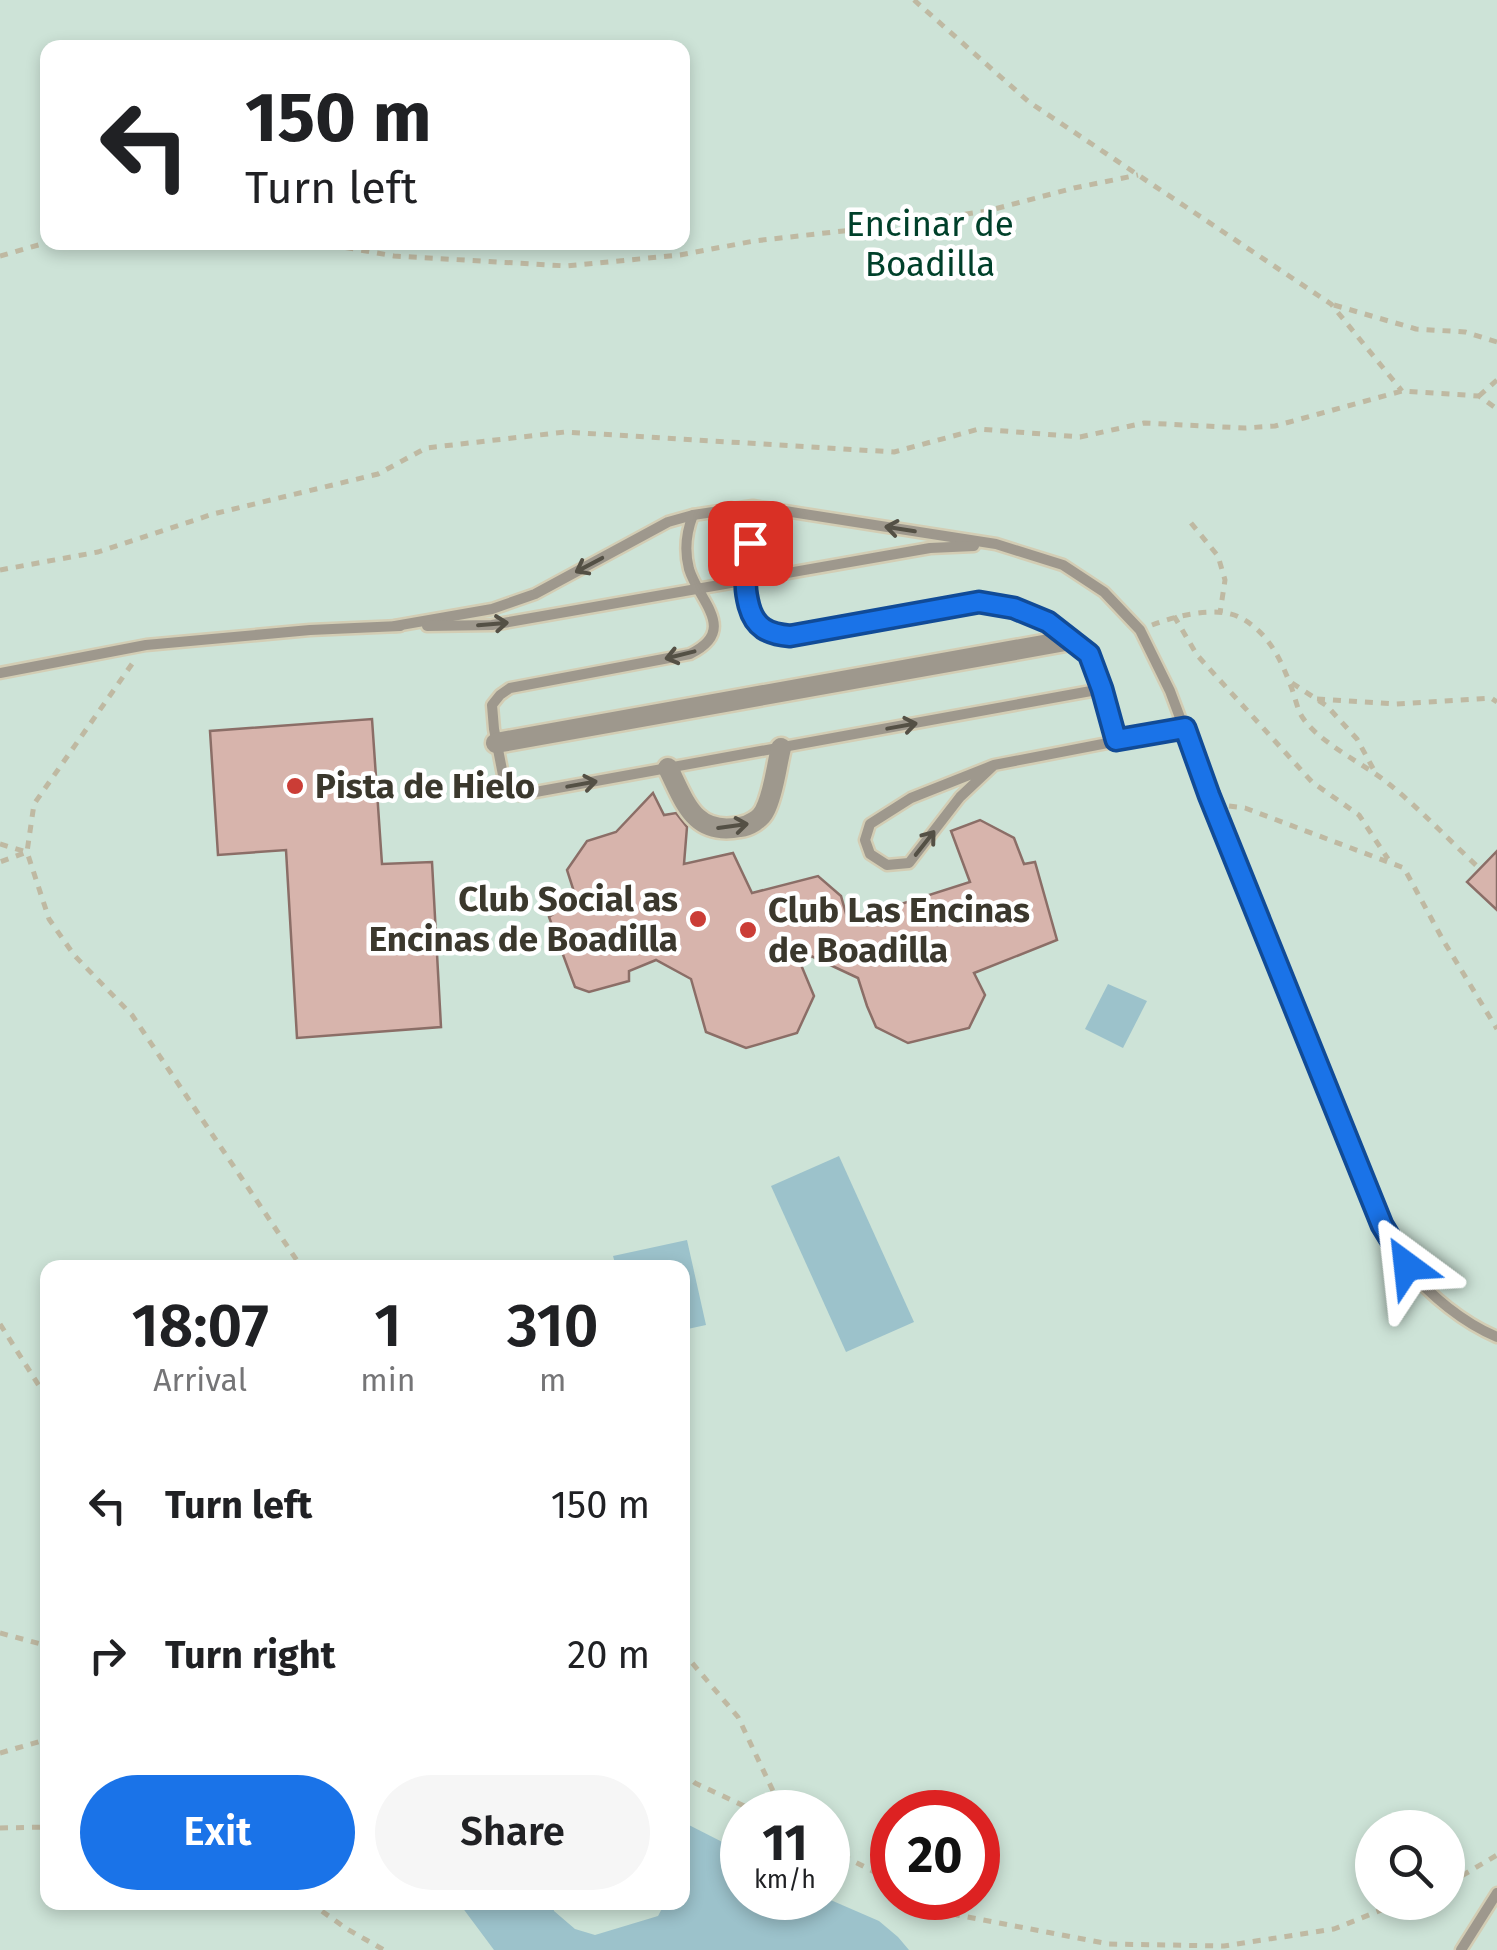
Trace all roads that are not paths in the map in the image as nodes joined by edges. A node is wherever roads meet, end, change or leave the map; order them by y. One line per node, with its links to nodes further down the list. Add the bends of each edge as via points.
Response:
1 (732, 508): 2 (lane); 3 (lane, one-way to 1); 4 (lane, via 750,543)
2 (694, 515): 5 (lane, via 686,555); 6 (lane, one-way to 6, via 668,522 535,594)
3 (996, 544): 4 (lane, via 930,548); 10 (lane, via 1063,565 1104,592 1140,630)
4 (746, 581): 5 (lane); 7 (lane, via 756,624 770,634 790,636 979,602 1048,622)
5 (700, 590): 6 (lane, one-way to 5, via 492,625); 12 (lane, one-way to 12, via 714,623 703,648 510,688 492,705)
6 (396, 626): 8 (lane, via 146,645)
7 (1071, 640): 9 (lane, via 1089,654); 12 (street)
8 (0, 672)
9 (1102, 689): 11 (lane); 13 (lane, one-way to 9)
10 (1185, 728): 11 (lane); 16 (lane, via 1382,1225 1438,1299)
11 (1116, 740): 14 (lane)
12 (496, 743): 15 (lane, one-way to 15, via 504,780 518,795)
13 (781, 748): 15 (lane); 15 (street, one-way to 13, via 686,805 706,826 746,826 764,814)
14 (994, 764): 14 (lane, one-way to 14, via 911,798 870,824 870,854 887,866 909,863)
15 (668, 768)
16 (1497, 1336)
17 (1497, 1893): 18 (lane)
18 (1461, 1950)

